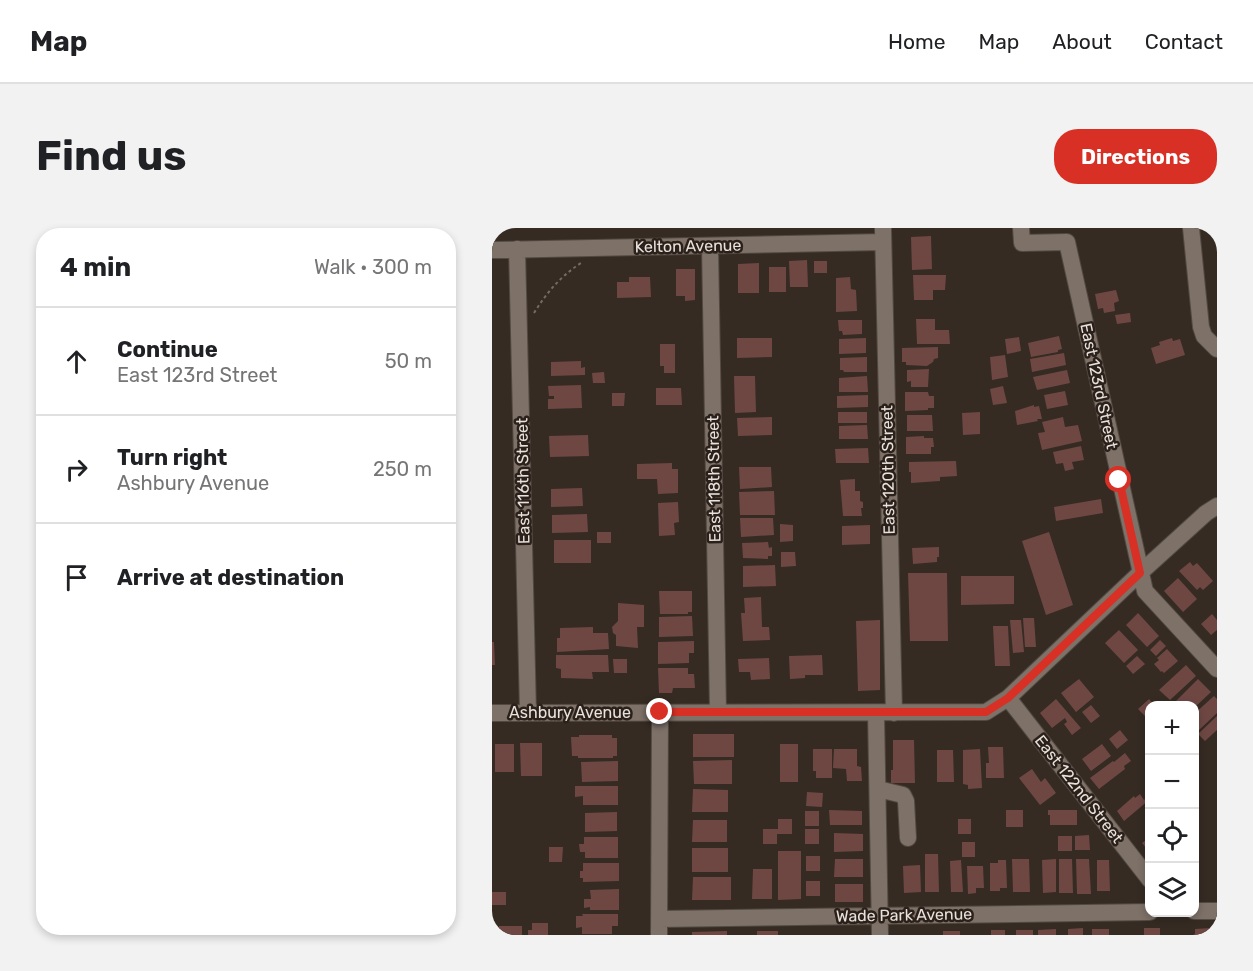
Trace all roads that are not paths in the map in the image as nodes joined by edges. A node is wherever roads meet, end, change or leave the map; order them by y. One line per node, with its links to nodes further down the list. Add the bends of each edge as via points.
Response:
1 (1022, 228): 9 (street, East 123rd Street, via 1022,243 1067,242)
2 (1191, 228): 7 (street, via 1201,327)
3 (883, 235): 4 (street, Kelton Avenue); 17 (street, East 120th Street)
4 (710, 246): 5 (street, Kelton Avenue); 14 (street, East 118th Street)
5 (517, 249): 6 (street, Kelton Avenue); 12 (street, East 116th Street)
6 (492, 250)
7 (1217, 349)
8 (1217, 506): 9 (street, Ashbury Avenue)
9 (1140, 573): 10 (street, East 123rd Street, via 1145,591); 11 (street, Ashbury Avenue)
10 (1217, 669)
11 (1008, 698): 17 (street, Ashbury Avenue, via 986,712); 20 (street, East 122nd Street)
12 (528, 712): 13 (street, Ashbury Avenue); 15 (street, Ashbury Avenue)
13 (660, 712): 14 (street, Ashbury Avenue); 25 (street)
14 (718, 712): 16 (street, Ashbury Avenue)
15 (492, 713)
16 (876, 713): 17 (street, Ashbury Avenue); 18 (street)
17 (894, 713)
18 (878, 789): 19 (street, via 903,795); 24 (street)
19 (908, 838)
20 (1145, 875)
21 (1217, 911): 23 (street)
22 (1145, 912): 24 (street, Wade Park Avenue)
23 (1199, 912)
24 (880, 915): 25 (street, Wade Park Avenue); 26 (street)
25 (659, 927)
26 (880, 935)

